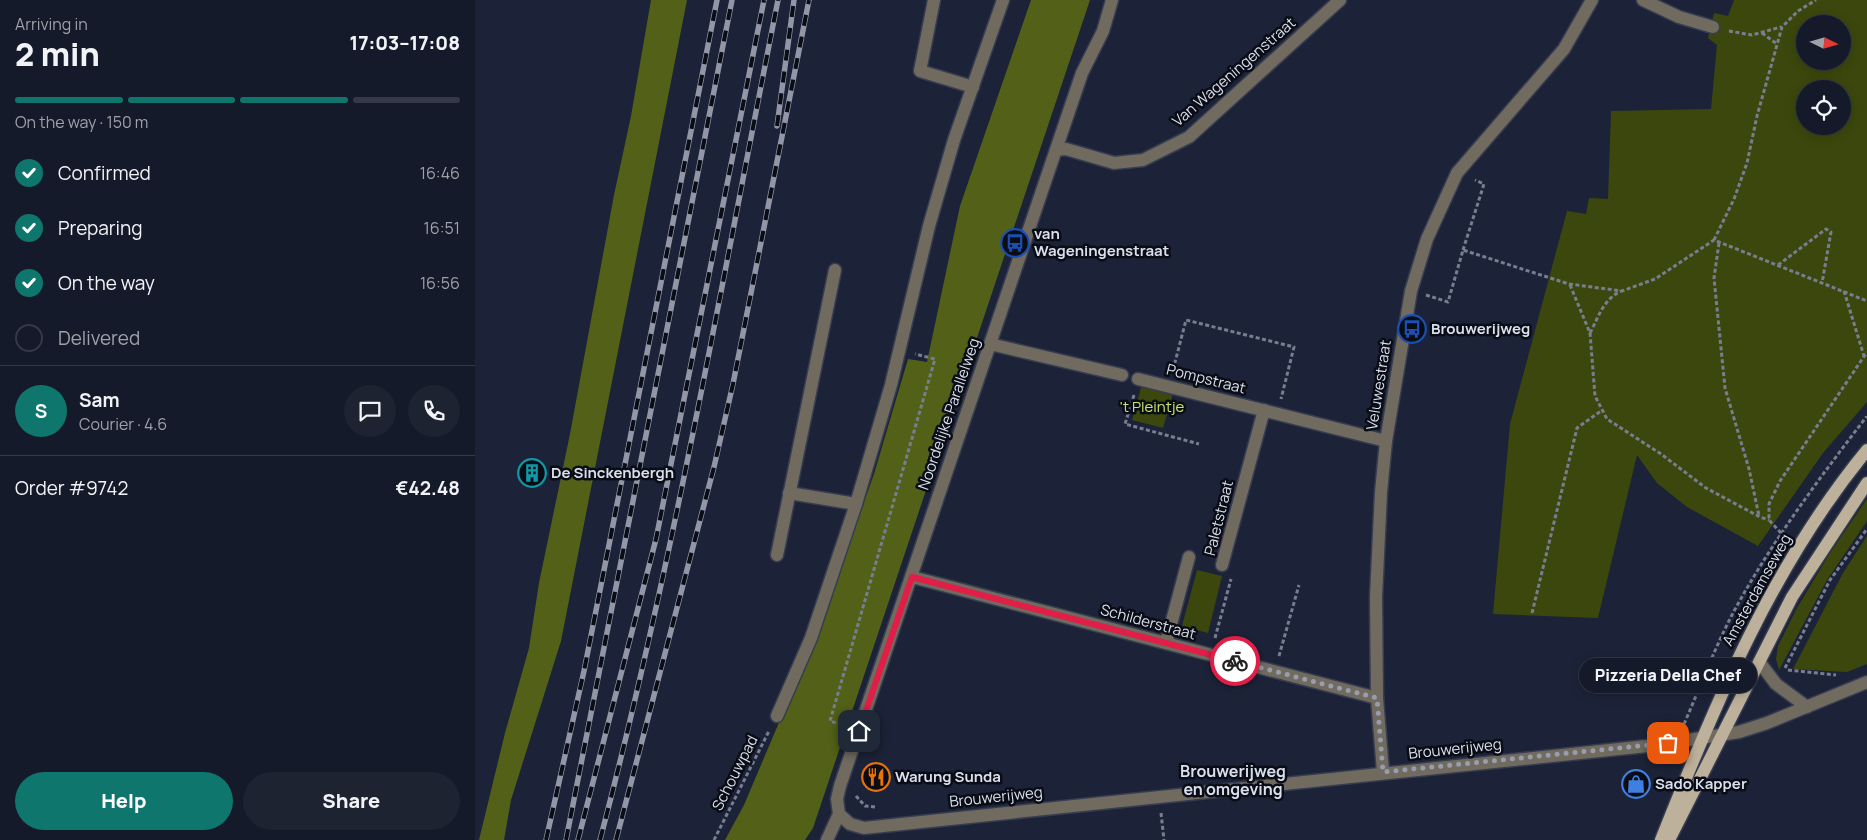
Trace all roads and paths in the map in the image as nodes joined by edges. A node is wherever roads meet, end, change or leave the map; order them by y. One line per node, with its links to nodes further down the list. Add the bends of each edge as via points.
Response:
1 (934, 0): 12 (street, via 920,71)
2 (1003, 0): 12 (street)
3 (1112, 0): 13 (street, Noordelijke Parallelweg, via 1103,31 1082,73)
4 (1340, 0): 13 (street, Van Wageningenstraat, via 1189,137 1143,160 1114,163 1066,149)
5 (1592, 0): 14 (street, Veluwestraat, via 1564,49)
6 (1643, 0): 8 (street, via 1679,17)
7 (1816, 0): 9 (path, via 1798,11)
8 (1713, 27): 10 (path, via 1737,34)
9 (1782, 27): 10 (path); 11 (path)
10 (1762, 33): 11 (path)
11 (1777, 44): 15 (path, via 1747,163)
12 (973, 87): 42 (street, via 929,226 891,385)
13 (1056, 150): 27 (street, Noordelijke Parallelweg)
14 (1457, 172): 17 (path, via 1484,184); 22 (street, Veluwestraat, via 1427,239)
15 (1714, 240): 16 (path); 23 (path, via 1655,279)
16 (1719, 243): 18 (path); 43 (path, via 1714,278 1725,388)
17 (1463, 250): 21 (path); 22 (path, via 1448,302)
18 (1778, 265): 20 (path); 20 (path, via 1826,229 1831,232)
19 (835, 270): 41 (street)
20 (1822, 283): 24 (path)
21 (1569, 284): 23 (path); 26 (path)
22 (1411, 291): 37 (street, Veluwestraat)
23 (1622, 291): 26 (path, via 1610,298)
24 (1844, 291): 25 (path); 30 (path)
25 (1867, 300)
26 (1590, 333): 34 (path, via 1593,383)
27 (990, 344): 31 (street); 50 (street, Noordelijke Parallelweg)
28 (1867, 352): 30 (path)
29 (928, 357): 62 (path, via 935,359 830,721)
30 (1864, 357): 44 (path, via 1780,481 1769,504)
31 (1122, 375)
32 (1138, 379): 33 (street, Pompstraat); 38 (path, via 1125,424)
33 (1169, 386): 35 (path, via 1186,320 1294,347); 36 (street, Pompstraat)
34 (1601, 411): 43 (path, via 1614,425 1655,450 1706,488); 52 (path, via 1577,428)
35 (1277, 414): 36 (street, Pompstraat); 37 (street, Pompstraat)
36 (1263, 415): 49 (street, Paletstraat)
37 (1386, 441): 59 (street, Veluwestraat, via 1376,597)
38 (1199, 444)
39 (1867, 450): 64 (main road, Amsterdamseweg, via 1843,479 1789,563 1747,640)
40 (1867, 483): 55 (main road, via 1792,597)
41 (789, 492): 42 (street); 47 (street)
42 (856, 504): 61 (street, via 811,638)
43 (1760, 517): 44 (path)
44 (1769, 520): 46 (path)
45 (1867, 529): 58 (path, via 1830,580 1784,669 1838,675)
46 (1781, 533)
47 (777, 555)
48 (1189, 557): 53 (street, Paletstraat)
49 (1222, 565): 54 (path, Paletstraat, via 1234,568)
50 (912, 577): 53 (street, Schilderstraat); 67 (street, Noordelijke Parallelweg, via 840,786)
51 (1299, 585): 56 (path)
52 (1532, 613)
53 (1166, 643): 54 (street, Schilderstraat)
54 (1210, 655): 56 (street, Schilderstraat)
55 (1760, 663): 60 (street, via 1776,684); 63 (main road)
56 (1275, 672): 59 (street, Schilderstraat)
57 (1867, 682): 58 (street, Brouwerijweg)
58 (1844, 691): 60 (street, Brouwerijweg)
59 (1377, 698): 65 (street, Veluwestraat)
60 (1807, 707): 63 (street, Brouwerijweg, via 1767,723)
61 (777, 716): 69 (path, Schouwpad)
62 (837, 723)
63 (1724, 734): 64 (street, Brouwerijweg); 73 (main road)
64 (1703, 737): 65 (street, Brouwerijweg, via 1657,745); 72 (main road, Amsterdamseweg)
65 (1383, 772): 66 (street, Brouwerijweg)
66 (1159, 796): 68 (street, Brouwerijweg); 71 (path)
67 (839, 814): 68 (street, Brouwerijweg); 70 (street, Noordelijke Parallelweg)
68 (865, 834)
69 (714, 840)
70 (827, 840)
71 (1164, 840)
72 (1661, 840)
73 (1669, 840)

